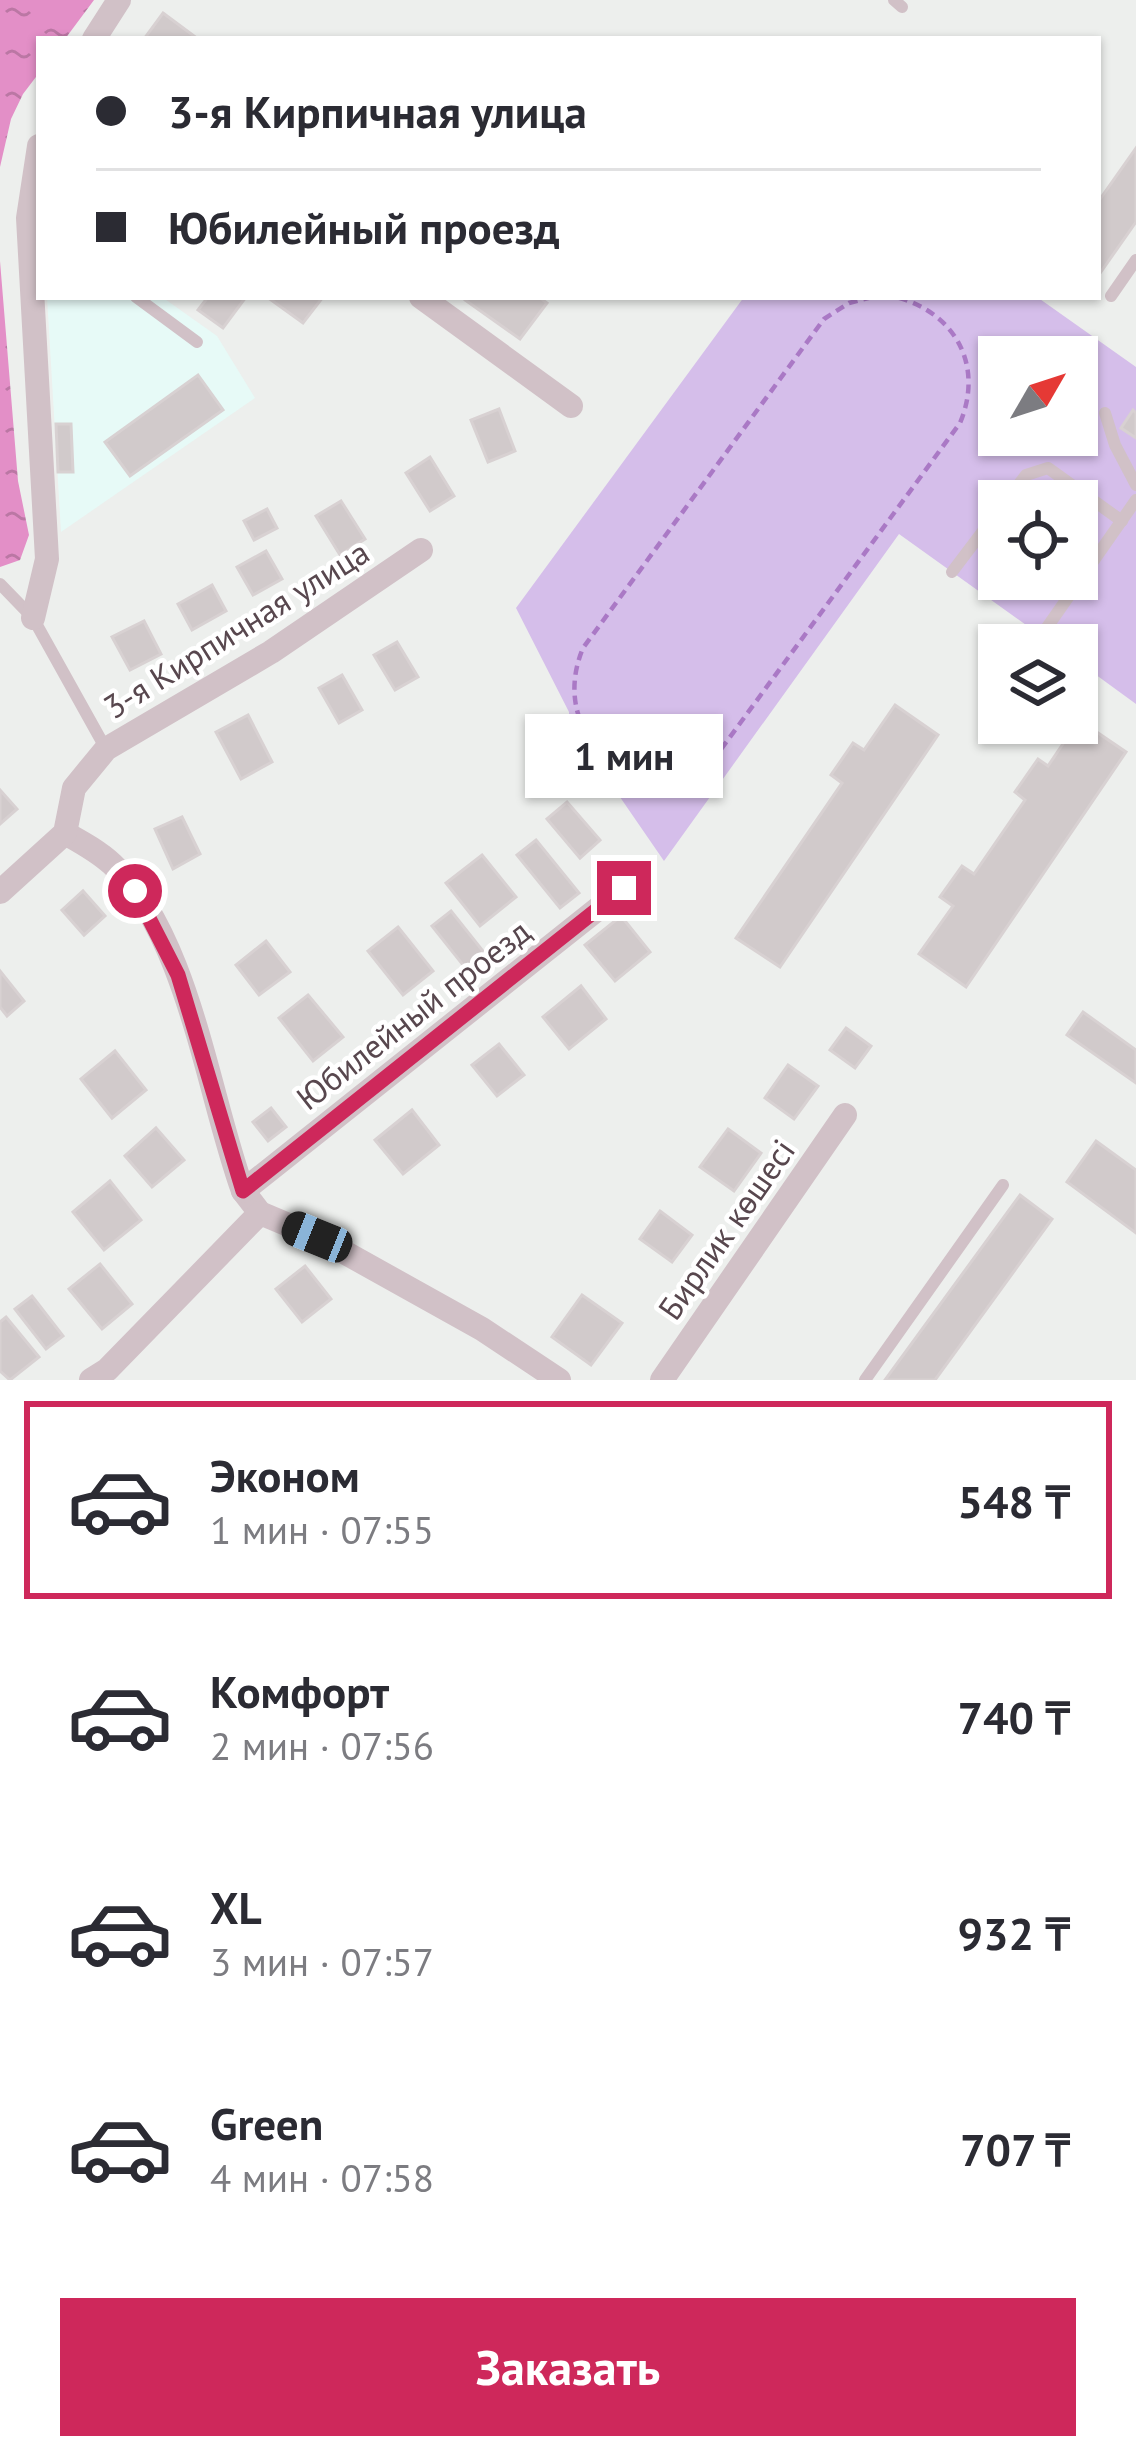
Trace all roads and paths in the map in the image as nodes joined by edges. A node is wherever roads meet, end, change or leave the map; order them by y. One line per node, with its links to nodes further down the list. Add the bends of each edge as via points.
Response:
1 (119, 0): 2 (street)
2 (96, 36)
3 (36, 192): 4 (street)
4 (34, 222): 6 (street)
5 (1136, 260): 7 (lane)
6 (36, 272)
7 (1111, 296)
8 (37, 300): 26 (street, via 47,544)
9 (140, 300): 13 (lane)
10 (426, 300): 14 (street)
11 (860, 300): 12 (path, via 824,319 583,648 575,708 588,737 614,762 662,775 693,769 719,752 961,423 970,392 961,343 932,311)
12 (904, 300)
13 (197, 342)
14 (571, 406)
15 (1105, 413): 18 (lane)
16 (1022, 480): 17 (lane, via 1048,468)
17 (1065, 480)
18 (1136, 485)
19 (1136, 500): 21 (lane)
20 (1098, 504): 21 (lane)
21 (1122, 521): 27 (lane)
22 (978, 538): 24 (lane)
23 (421, 550): 28 (street, 3-я Кирпичная улица, via 271,652)
24 (952, 572)
25 (0, 584): 26 (lane)
26 (33, 618): 28 (lane)
27 (1049, 624)
28 (106, 749): 29 (street, 3-я Кирпичная улица, via 74,788)
29 (65, 833): 31 (street, 3-я Кирпичная улица); 34 (street, via 114,866 152,920 178,975)
30 (624, 888): 34 (street, Юбилейный проезд)
31 (0, 892)
32 (845, 1115): 38 (street, Бирлик көшесі)
33 (1003, 1186): 39 (lane)
34 (243, 1191): 35 (street)
35 (260, 1213): 36 (street); 37 (street, via 482,1329)
36 (91, 1380)
37 (559, 1380)
38 (662, 1380)
39 (865, 1380)

